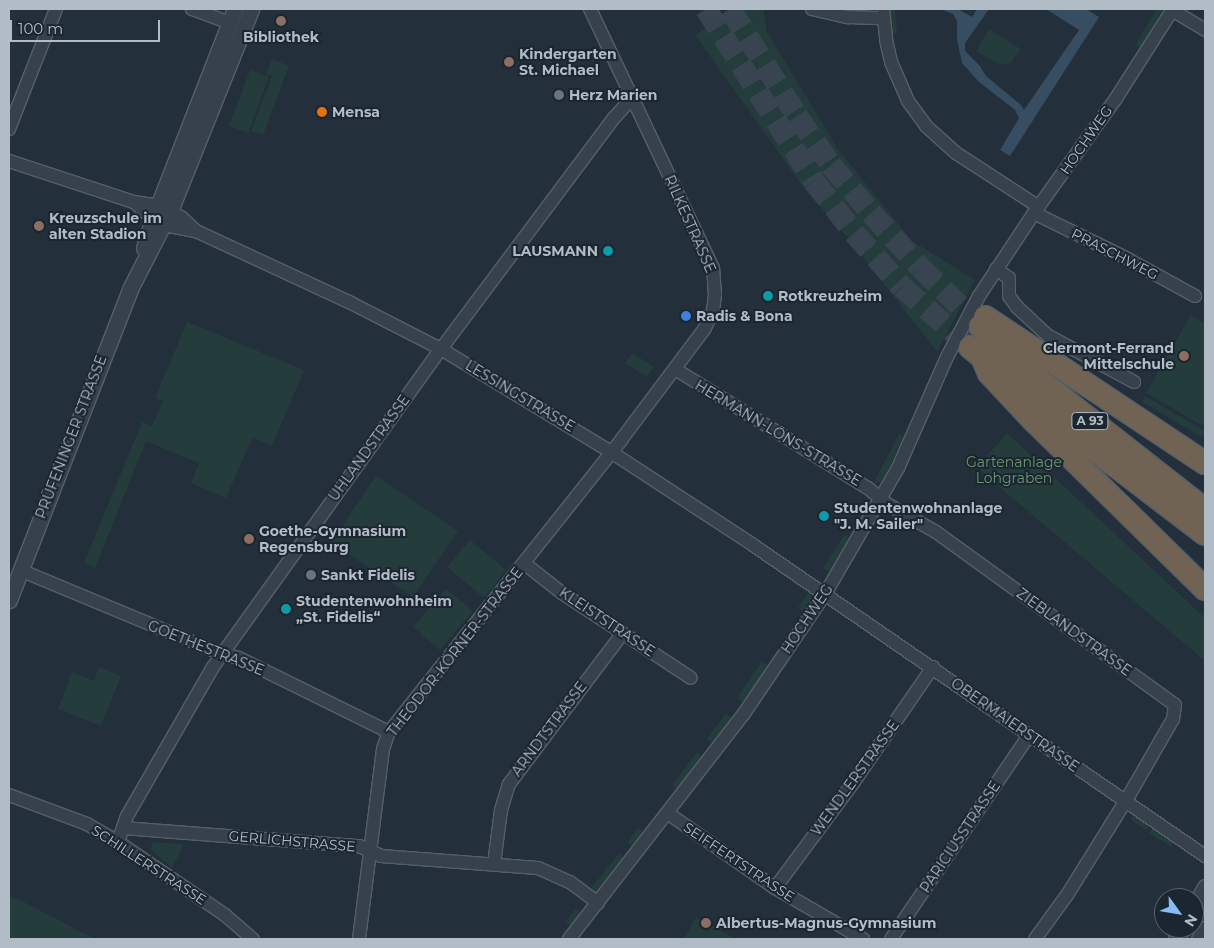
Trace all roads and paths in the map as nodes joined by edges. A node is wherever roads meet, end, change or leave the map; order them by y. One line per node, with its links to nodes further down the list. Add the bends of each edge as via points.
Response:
1 (56, 9): 12 (street)
2 (192, 9): 9 (street)
3 (235, 9): 9 (street, PRÜFENINGER STRASSE)
4 (250, 9): 15 (street, PRÜFENINGER STRASSE)
5 (590, 9): 11 (street, RILKESTRASSE)
6 (812, 9): 8 (street, via 848,17)
7 (1172, 9): 10 (street); 14 (street, HOCHWEG, via 1118,96)
8 (883, 13): 14 (street, PRASCHWEG, via 891,62 899,84 926,126 956,153)
9 (230, 23): 15 (street, PRÜFENINGER STRASSE)
10 (1205, 30)
11 (631, 98): 18 (street, UHLANDSTRASSE); 19 (street, RILKESTRASSE, via 713,268 715,295 710,320)
12 (9, 130)
13 (9, 161): 15 (street, LESSINGSTRASSE, via 134,202)
14 (1037, 210): 16 (street, HOCHWEG); 17 (street, PRASCHWEG)
15 (161, 215): 18 (street, LESSINGSTRASSE, via 352,303); 27 (street, PRÜFENINGER STRASSE)
16 (996, 269): 20 (street, via 1009,278 1009,296 1047,335); 23 (street, HOCHWEG, via 947,357)
17 (1195, 296)
18 (441, 349): 21 (street, LESSINGSTRASSE); 32 (street, UHLANDSTRASSE)
19 (675, 369): 21 (street, RILKESTRASSE); 23 (street, HERMANN-LÖNS-STRASSE)
20 (1134, 382)
21 (611, 452): 26 (street, THEODOR-KÖRNER-STRASSE); 29 (street, LESSINGSTRASSE)
22 (1205, 463): 24 (highway, A 93, via 983,321 1029,372)
23 (882, 498): 29 (street, HOCHWEG); 38 (street, ZIEBLANDSTRASSE, via 936,532 1176,705 1173,719)
24 (1205, 510)
25 (1205, 534): 28 (highway, A 93, via 976,352 988,373 1032,420)
26 (525, 564): 31 (street, KLEISTSTRASSE); 35 (street, THEODOR-KÖRNER-STRASSE)
27 (20, 570): 30 (street, PRÜFENINGER STRASSE); 32 (street, GOETHESTRASSE)
28 (1205, 589)
29 (825, 594): 33 (street, OBERMAIERSTRASSE); 39 (street, HOCHWEG, via 741,719)
30 (9, 600)
31 (622, 634): 34 (street, KLEISTSTRASSE); 44 (street, ARNDTSTRASSE, via 509,784 501,810)
32 (223, 653): 35 (street, GOETHESTRASSE); 40 (street, UHLANDSTRASSE, via 150,775)
33 (933, 667): 36 (street, OBERMAIERSTRASSE); 45 (street, WENDLERSTRASSE)
34 (691, 678)
35 (389, 732): 42 (street, THEODOR-KÖRNER-STRASSE, via 383,749)
36 (1029, 735): 38 (street, OBERMAIERSTRASSE); 52 (street, PARICIUSSTRASSE)
37 (9, 795): 41 (street, SCHILLERSTRASSE, via 87,824)
38 (1125, 802): 43 (street, OBERMAIERSTRASSE); 53 (street, via 1067,895)
39 (669, 814): 45 (street, SEIFFERTSTRASSE); 46 (street, HOCHWEG)
40 (123, 828): 41 (street, UHLANDSTRASSE); 42 (street, GERLICHSTRASSE, via 359,846)
41 (118, 842): 48 (street, SCHILLERSTRASSE, via 225,915)
42 (370, 851): 44 (street, GERLICHSTRASSE, via 381,856); 49 (street, THEODOR-KÖRNER-STRASSE)
43 (1205, 856)
44 (494, 864): 46 (street, GERLICHSTRASSE, via 538,868 555,874)
45 (775, 888): 51 (street, SEIFFERTSTRASSE)
46 (598, 903): 50 (street, HOCHWEG)
47 (1205, 929): 54 (street)
48 (253, 939)
49 (359, 939)
50 (569, 939)
51 (863, 939)
52 (891, 939)
53 (1035, 939)
54 (1199, 939)

